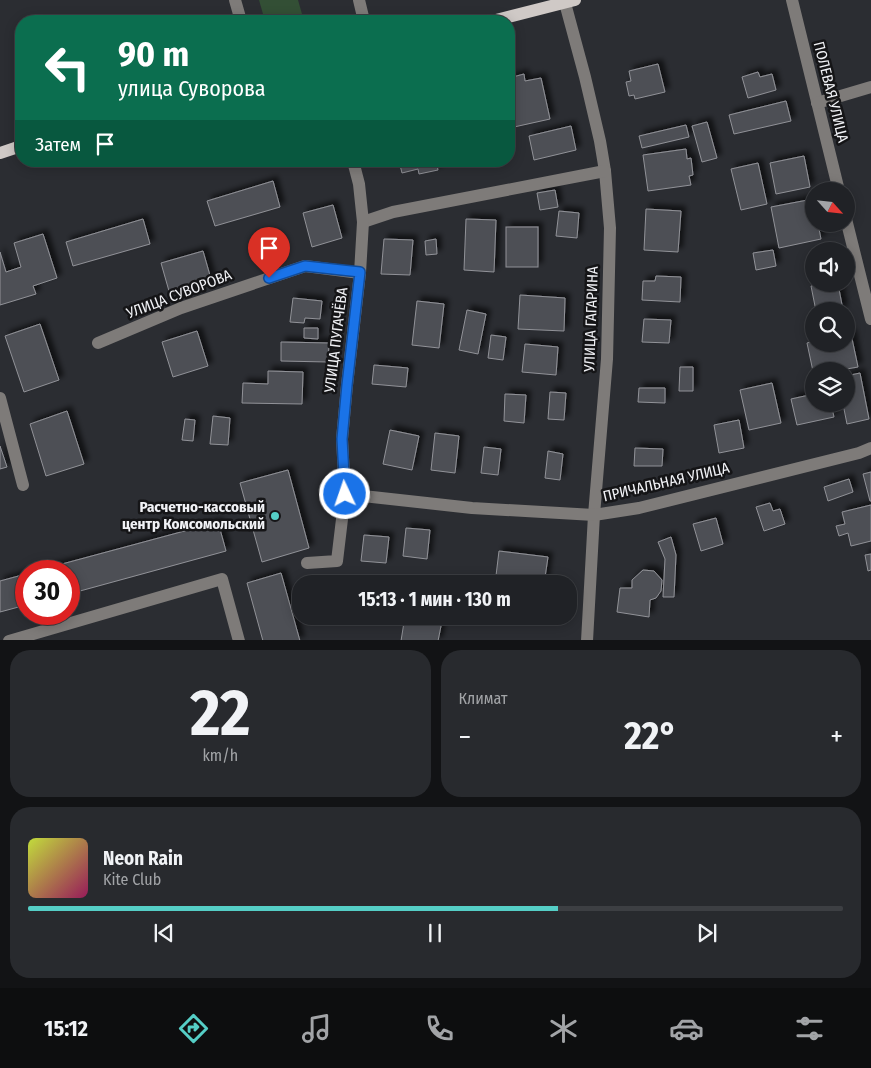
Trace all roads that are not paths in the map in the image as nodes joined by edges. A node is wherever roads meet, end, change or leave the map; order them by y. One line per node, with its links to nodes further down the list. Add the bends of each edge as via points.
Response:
1 (235, 0): 6 (street)
2 (359, 0): 7 (street)
3 (792, 0): 10 (street, ПОЛЕВАЯ УЛИЦА)
4 (570, 1): 5 (main road); 14 (street, УЛИЦА ГАГАРИНА)
5 (541, 4): 8 (main road)
6 (239, 15)
7 (363, 15)
8 (509, 15)
9 (871, 88): 10 (street)
10 (817, 103): 15 (street, ПОЛЕВАЯ УЛИЦА)
11 (15, 148): 12 (main road)
12 (0, 153)
13 (355, 167): 16 (street, УЛИЦА ПУГАЧЁВА)
14 (605, 172): 16 (street, via 393,212); 25 (street, УЛИЦА ГАГАРИНА, via 610,228 607,359)
15 (837, 182)
16 (363, 222): 18 (street, УЛИЦА ПУГАЧЁВА)
17 (849, 232): 19 (street)
18 (360, 272): 20 (street, УЛИЦА СУВОРОВА, via 305,266 181,308); 24 (street, УЛИЦА ПУГАЧЁВА, via 342,439)
19 (871, 319)
20 (98, 343)
21 (0, 398): 23 (street)
22 (871, 448): 25 (street, ПРИЧАЛЬНАЯ УЛИЦА, via 639,508)
23 (23, 485)
24 (345, 494): 25 (street, ПРИЧАЛЬНАЯ УЛИЦА, via 472,508); 26 (street, УЛИЦА ПУГАЧЁВА, via 337,562)
25 (594, 514): 29 (street, УЛИЦА ГАГАРИНА)
26 (307, 563)
27 (10, 640): 28 (street, via 222,579)
28 (239, 640)
29 (586, 640)

